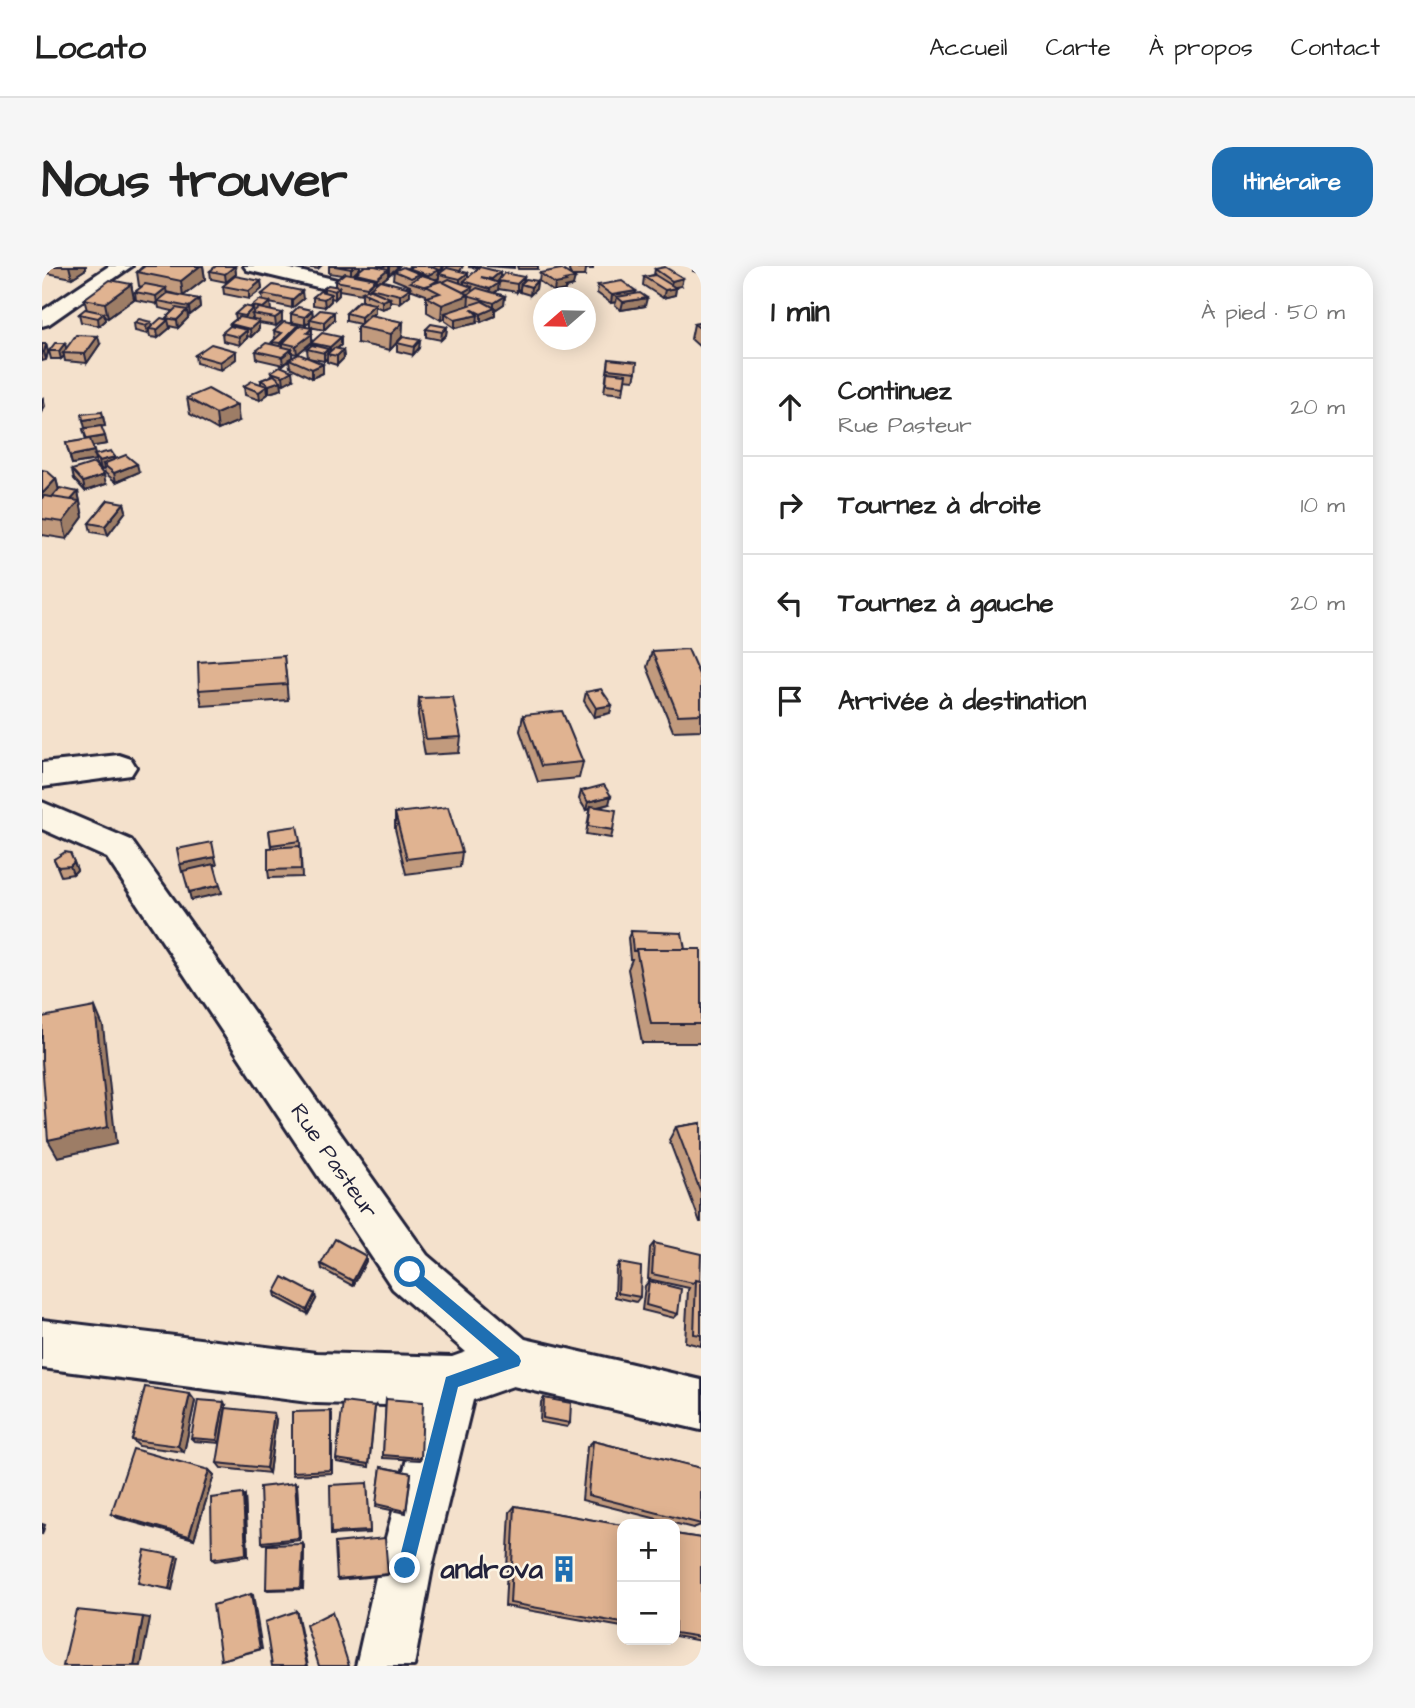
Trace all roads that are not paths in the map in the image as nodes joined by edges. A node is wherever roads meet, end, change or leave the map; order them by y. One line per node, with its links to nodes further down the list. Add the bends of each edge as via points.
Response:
1 (122, 266): 4 (street)
2 (254, 266): 3 (street)
3 (334, 285)
4 (42, 320)
5 (119, 768): 6 (street)
6 (42, 775)
7 (42, 815): 9 (street, Rue Pasteur, via 119,849 410,1272)
8 (42, 1344): 10 (street, via 316,1378)
9 (513, 1361): 10 (street); 11 (street, Rue Pasteur)
10 (452, 1382): 12 (street)
11 (701, 1405)
12 (385, 1666)

